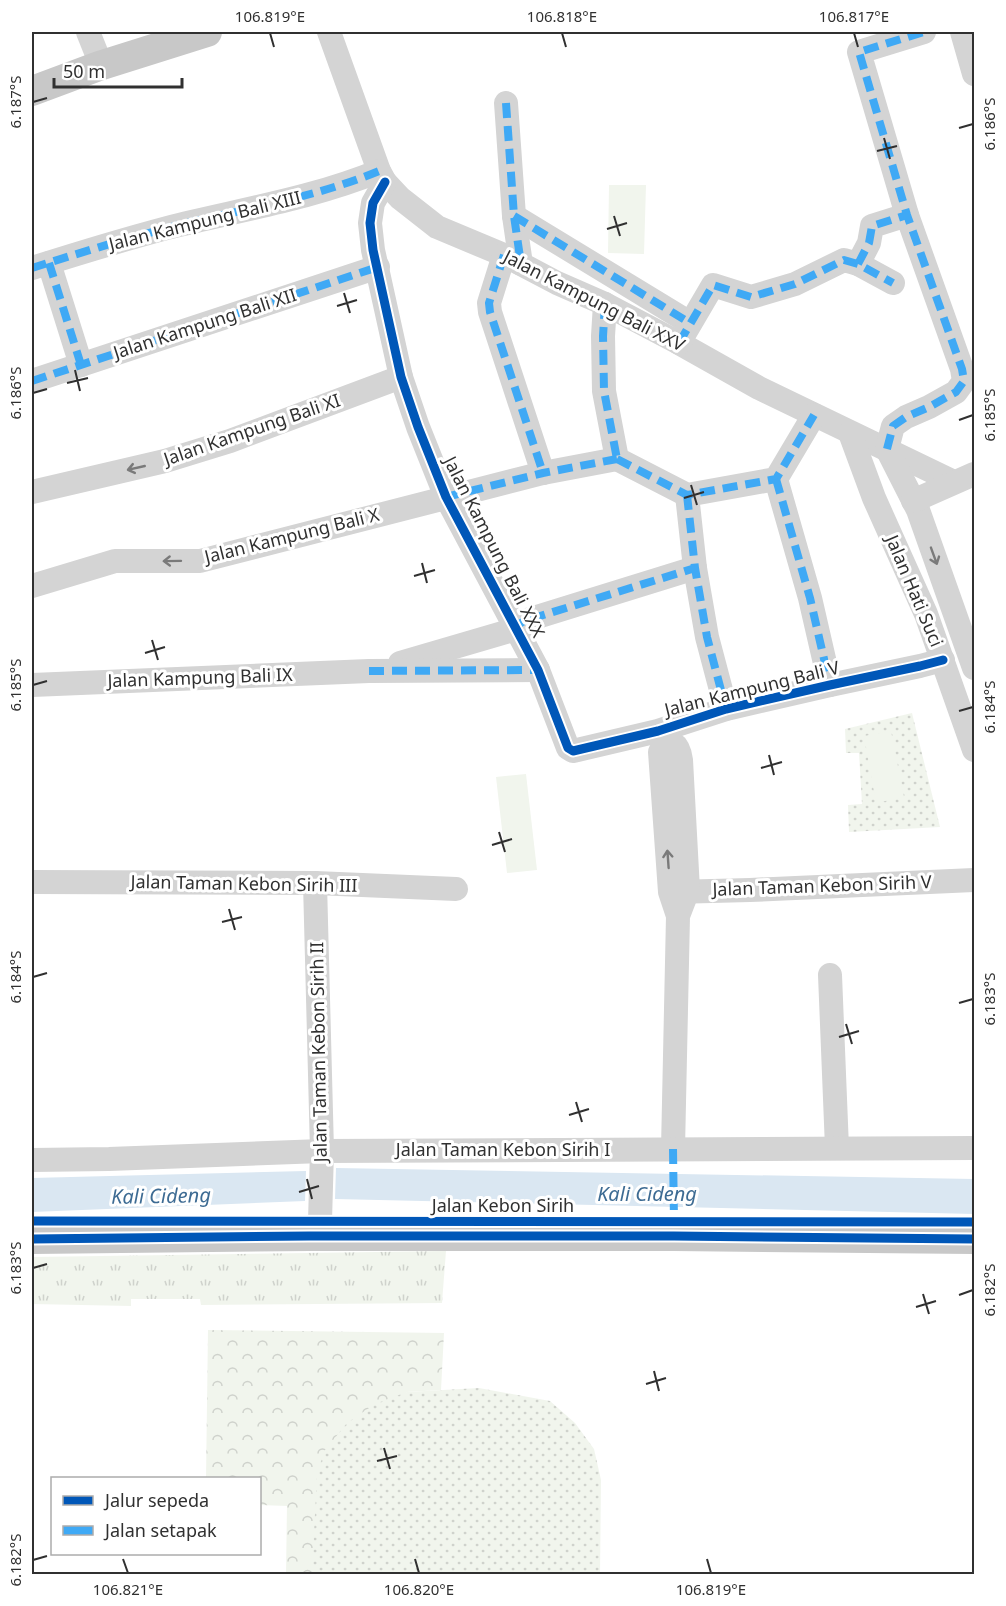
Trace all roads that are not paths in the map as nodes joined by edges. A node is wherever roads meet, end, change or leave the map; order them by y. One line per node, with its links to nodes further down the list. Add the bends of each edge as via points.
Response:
1 (154, 32): 6 (main road)
2 (207, 32): 9 (main road)
3 (329, 32): 11 (street, Jalan Kampung Bali XXV)
4 (924, 32): 12 (street, via 859,52)
5 (962, 32): 7 (street)
6 (92, 42): 8 (main road)
7 (975, 74)
8 (32, 75)
9 (32, 91)
10 (506, 104): 13 (street)
11 (382, 177): 14 (street, Jalan Kampung Bali XXV, via 400,198 438,227); 16 (street, Jalan Kampung Bali XIII, via 166,229); 17 (street, Jalan Kampung Bali XXX, via 370,223)
12 (907, 214): 15 (street, via 872,226 869,243); 26 (street, via 964,381 956,392 892,426)
13 (514, 216): 14 (street); 20 (street)
14 (513, 260): 19 (street, Jalan Kampung Bali XXV); 28 (street, via 489,303 490,312)
15 (858, 264): 18 (street); 20 (street, via 844,260 795,284 751,297 713,285)
16 (40, 265): 21 (street)
17 (378, 267): 21 (street, Jalan Kampung Bali XII); 22 (street, Jalan Kampung Bali XXX)
18 (893, 283)
19 (605, 304): 20 (street, Jalan Kampung Bali XXV); 27 (street, via 604,391)
20 (684, 333): 24 (street, Jalan Kampung Bali XXV, via 759,388)
21 (81, 365): 23 (street, Jalan Kampung Bali XII)
22 (401, 377): 31 (street, Jalan Kampung Bali XI, one-way to 31, via 230,441 165,461); 33 (street, Jalan Kampung Bali XXX)
23 (32, 381)
24 (814, 415): 25 (street, Jalan Kampung Bali XXV); 30 (street)
25 (850, 433): 26 (street, Jalan Kampung Bali XXV); 38 (street, Jalan Hati Suci)
26 (887, 449): 29 (street, Jalan Kampung Bali XXV); 34 (street)
27 (617, 459): 28 (street, Jalan Kampung Bali X); 32 (street)
28 (543, 473): 33 (street, Jalan Kampung Bali X)
29 (964, 478): 34 (street)
30 (776, 479): 32 (street); 43 (street)
31 (32, 492)
32 (687, 495): 35 (street)
33 (446, 497): 36 (street, Jalan Kampung Bali X, one-way to 36, via 200,561 115,561); 37 (street, Jalan Kampung Bali XXX)
34 (913, 501): 39 (street, one-way to 39)
35 (695, 568): 37 (street, Jalan Kampung Bali IX); 44 (street, via 707,637)
36 (32, 586)
37 (516, 626): 40 (street, Jalan Kampung Bali XXX); 41 (street, Jalan Kampung Bali IX)
38 (943, 660): 43 (street, Jalan Kampung Bali V); 46 (street, Jalan Hati Suci)
39 (975, 668)
40 (538, 670): 41 (street, Jalan Kampung Bali IX); 45 (street, Jalan Kampung Bali XXX)
41 (369, 671): 42 (street, Jalan Kampung Bali IX)
42 (32, 685)
43 (830, 685): 44 (street, Jalan Kampung Bali V)
44 (726, 709): 45 (street, Jalan Kampung Bali V, via 657,730)
45 (570, 749)
46 (975, 750)
47 (975, 880): 51 (street, Jalan Taman Kebon Sirih V)
48 (32, 882): 49 (street, Jalan Taman Kebon Sirih III)
49 (315, 883): 50 (street, Jalan Taman Kebon Sirih III); 57 (street, Jalan Taman Kebon Sirih II)
50 (456, 889)
51 (679, 891): 51 (street, one-way to 51, via 660,752 671,743 679,748 681,760); 54 (street)
52 (830, 975): 55 (street)
53 (975, 1148): 55 (street, Jalan Taman Kebon Sirih I)
54 (673, 1149): 55 (street, Jalan Taman Kebon Sirih I); 57 (street, Jalan Taman Kebon Sirih I)
55 (837, 1149)
56 (32, 1160): 57 (street, Jalan Taman Kebon Sirih I)
57 (322, 1160): 58 (street, Jalan Taman Kebon Sirih II)
58 (320, 1215): 59 (main road, Jalan Kebon Sirih); 60 (main road, Jalan Kebon Sirih)
59 (32, 1221)
60 (975, 1222)
61 (32, 1239): 62 (main road, Jalan Kebon Sirih)
62 (975, 1239)

